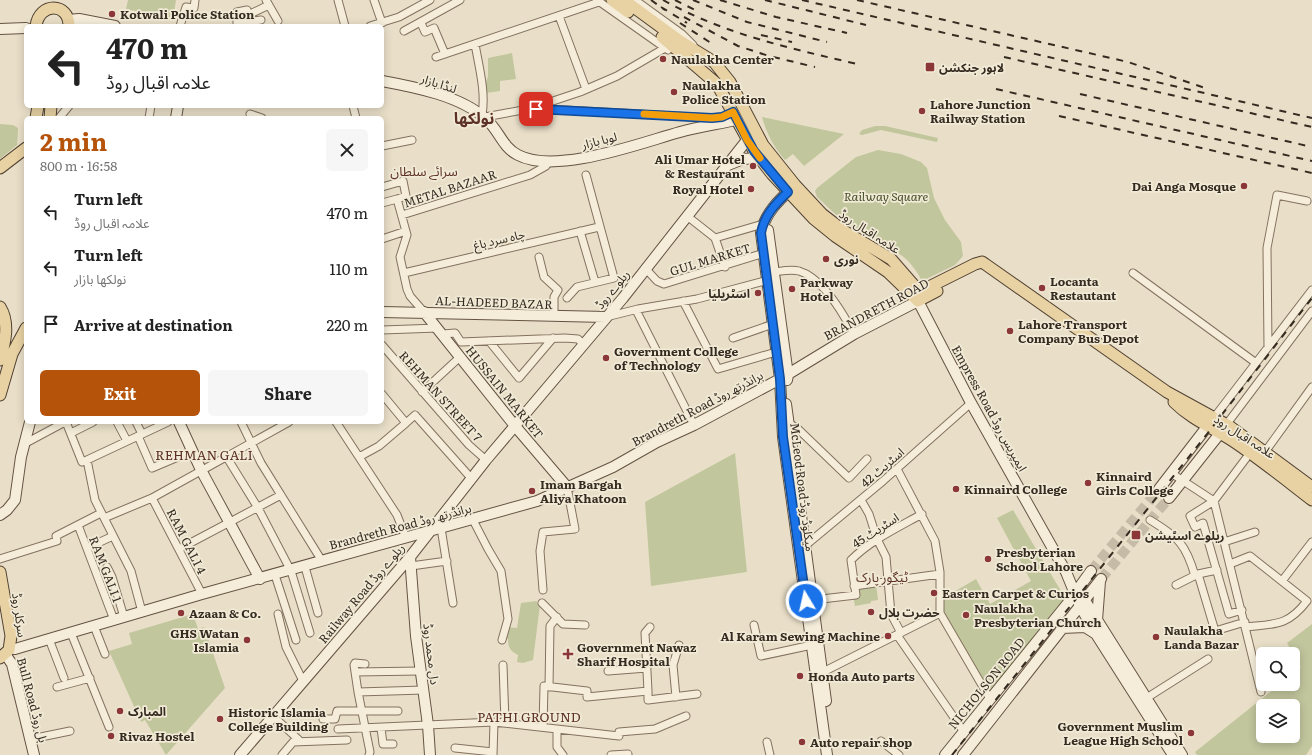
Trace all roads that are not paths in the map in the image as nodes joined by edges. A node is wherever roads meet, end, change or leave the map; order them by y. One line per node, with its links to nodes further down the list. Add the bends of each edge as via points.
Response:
1 (62, 0): 14 (main road)
2 (195, 0): 21 (street, via 194,8 186,7)
3 (338, 0): 22 (street)
4 (374, 0): 17 (street)
5 (430, 0): 17 (street)
6 (612, 0): 27 (main road, علامہ اقبال روڈ)
7 (624, 0): 27 (main road, علامہ اقبال روڈ)
8 (635, 0): 29 (street, via 682,34)
9 (458, 1): 18 (street)
10 (598, 1): 13 (street); 27 (street)
11 (268, 2): 15 (street, via 248,14 247,10 237,12 237,24); 16 (street)
12 (49, 4): 14 (main road); 19 (main road, via 39,16)
13 (559, 16): 28 (street); 33 (street)
14 (67, 20): 20 (main road, via 79,19)
15 (261, 20)
16 (278, 21)
17 (382, 23): 23 (street)
18 (420, 23): 26 (street); 30 (street, via 425,32 434,28)
19 (37, 24)
20 (105, 24)
21 (181, 24)
22 (344, 24)
23 (378, 24)
24 (24, 28): 25 (main road)
25 (0, 29)
26 (404, 31)
27 (670, 43): 29 (main road, علامہ اقبال روڈ); 33 (street, via 616,76); 40 (main road, علامہ اقبال روڈ, via 714,81)
28 (475, 44): 30 (street); 39 (street, via 484,105)
29 (698, 51): 51 (main road, علامہ اقبال روڈ, via 714,62 730,82 763,145)
30 (445, 54): 31 (street)
31 (436, 57)
32 (384, 81): 39 (main road, لنڈا بازار, via 444,96)
33 (586, 89): 35 (street, via 547,103)
34 (68, 108): 37 (street)
35 (544, 109): 39 (street); 40 (street, via 712,118)
36 (250, 114): 38 (street)
37 (61, 116)
38 (256, 116)
39 (483, 116): 46 (main road, لوہا بازار, via 512,151 524,157)
40 (734, 116): 42 (main road, علامہ اقبال روڈ); 46 (main road, لوہا بازار, via 576,159)
41 (412, 140): 43 (street)
42 (747, 140): 45 (main road, علامہ اقبال روڈ); 47 (main road, ریلوے روڈ)
43 (384, 146)
44 (24, 150): 48 (main road)
45 (760, 158): 47 (main road, via 743,159); 51 (main road, علامہ اقبال روڈ)
46 (548, 162): 55 (street, METAL BAZAAR, via 546,166 530,175)
47 (728, 165): 56 (main road, ریلوے روڈ)
48 (0, 168)
49 (586, 175): 58 (street)
50 (384, 186): 52 (street, via 403,181 406,196)
51 (793, 190): 57 (main road, McLeod Road میکلوڈ روڈ, via 774,205); 65 (main road, علامہ اقبال روڈ, via 844,231 891,259 918,290 975,264 982,262); 70 (main road, McLeod Road میکلوڈ روڈ, via 775,213 768,229); 75 (main road, علامہ اقبال روڈ, via 814,219 888,272)
52 (397, 199): 54 (street); 55 (street)
53 (1307, 201): 94 (street, via 1278,194 1267,248)
54 (384, 202)
55 (402, 216): 59 (street)
56 (687, 216): 62 (street); 67 (main road, ریلوے روڈ)
57 (763, 224): 62 (street); 63 (main road, McLeod Road میکلوڈ روڈ, via 761,233)
58 (599, 227): 60 (street, چاہ سرد باغ); 71 (street, via 614,278)
59 (406, 231): 61 (street); 68 (street, via 400,257)
60 (580, 231): 68 (street, چاہ سرد باغ); 71 (street)
61 (384, 238)
62 (715, 238): 66 (street)
63 (764, 253): 66 (street, GUL MARKET); 70 (main road, McLeod Road میکلوڈ روڈ)
64 (539, 257): 81 (street, via 544,277 558,290 554,297)
65 (987, 265): 75 (main road, BRANDRETH ROAD); 107 (main road, علامہ اقبال روڈ, via 1167,392 1175,404)
66 (725, 267): 67 (street, GUL MARKET, via 664,284 657,281)
67 (645, 268): 82 (main road, ریلوے روڈ)
68 (404, 273): 80 (street, via 410,296)
69 (1133, 273): 98 (street)
70 (771, 276): 74 (street); 83 (main road, McLeod Road میکلوڈ روڈ); 86 (street, via 799,271 810,276 840,309); 99 (main road, McLeod Road میکلوڈ روڈ)
71 (595, 282): 73 (street, via 577,287)
72 (1312, 290): 94 (street)
73 (567, 298)
74 (683, 301): 77 (street); 95 (street, via 718,368)
75 (918, 301): 86 (main road, BRANDRETH ROAD); 104 (main road, Empress Road ایمپریس روڈ)
76 (0, 307): 91 (main road, via 5,320)
77 (636, 310): 82 (street); 119 (street)
78 (1312, 311): 121 (street)
79 (384, 312): 80 (main road, AL-HADEED BAZAR)
80 (424, 312): 81 (main road, AL-HADEED BAZAR); 85 (main road, HUSSAIN MARKET)
81 (554, 316): 82 (main road, AL-HADEED BAZAR)
82 (606, 317): 92 (main road, ریلوے روڈ)
83 (773, 324): 88 (street); 95 (main road, McLeod Road میکلوڈ روڈ)
84 (384, 330): 85 (street)
85 (440, 331): 89 (street, via 455,333 461,342); 96 (main road, HUSSAIN MARKET)
86 (854, 334): 99 (main road, BRANDRETH ROAD)
87 (553, 338): 89 (street); 89 (street, via 519,378); 92 (street, via 578,339)
88 (733, 338)
89 (488, 340)
90 (21, 341): 91 (main road); 102 (main road)
91 (5, 343): 97 (main road)
92 (583, 344): 120 (main road, ریلوے روڈ)
93 (384, 347): 101 (street, REHMAN STREET 7)
94 (1268, 347): 98 (street)
95 (776, 352): 99 (main road, McLeod Road میکلوڈ روڈ)
96 (460, 357): 101 (street); 120 (main road, HUSSAIN MARKET)
97 (0, 360)
98 (1256, 363): 107 (street)
99 (784, 377): 106 (main road, McLeod Road میکلوڈ روڈ); 119 (main road, Brandreth Road برانڈرتھ روڈ); 156 (main road, McLeod Road میکلوڈ روڈ, via 783,437)
100 (1312, 387): 128 (street)
101 (422, 392): 133 (street, REHMAN STREET 7, via 469,445)
102 (0, 395)
103 (384, 396): 105 (street)
104 (971, 403): 135 (street, اسٹریٹ 42); 189 (main road, Empress Road ایمپریس روڈ)
105 (406, 423): 131 (street, via 379,446); 138 (street, via 415,415)
106 (788, 423): 134 (street, via 797,428 849,478); 156 (main road, McLeod Road میکلوڈ روڈ)
107 (1210, 423): 121 (main road, علامہ اقبال روڈ); 137 (main road)
108 (29, 424): 126 (main road)
109 (61, 424): 126 (street)
110 (66, 424): 122 (street)
111 (89, 424): 122 (street)
112 (118, 424): 124 (street)
113 (137, 424): 123 (street)
114 (164, 424): 123 (street)
115 (180, 424): 127 (main road)
116 (242, 424): 125 (street)
117 (285, 424): 125 (street)
118 (337, 424): 131 (street)
119 (694, 425): 141 (main road, Brandreth Road برانڈرتھ روڈ)
120 (515, 426): 133 (main road, Railway Road ریلوے روڈ); 141 (main road, HUSSAIN MARKET)
121 (1223, 429): 128 (main road, علامہ اقبال روڈ); 129 (main road, علامہ اقبال روڈ); 139 (main road)
122 (71, 433): 132 (street, via 82,462)
123 (140, 435): 124 (street); 127 (street, via 152,468)
124 (127, 441): 132 (street)
125 (250, 443): 130 (street); 143 (street)
126 (24, 444): 151 (main road, via 15,500)
127 (192, 451): 136 (main road)
128 (1265, 452): 140 (main road, علامہ اقبال روڈ)
129 (1250, 453): 147 (main road, علامہ اقبال روڈ); 148 (street)
130 (226, 456): 136 (street); 149 (street)
131 (359, 457): 162 (street, via 397,515)
132 (87, 460): 152 (street, via 95,500)
133 (486, 460): 138 (main road, Railway Road ریلوے روڈ)
134 (867, 460)
135 (897, 469): 146 (street, اسٹریٹ 42); 150 (street)
136 (201, 470): 144 (street); 155 (main road)
137 (1172, 473): 139 (street); 142 (main road)
138 (471, 478): 159 (main road, Railway Road ریلوے روڈ)
139 (1182, 481): 145 (main road); 148 (street)
140 (1312, 487)
141 (567, 488): 153 (main road, Brandreth Road برانڈرتھ روڈ, via 537,501); 188 (street, via 575,529 542,532 540,552)
142 (1159, 489)
143 (281, 495): 149 (street); 170 (street)
144 (152, 498): 152 (street); 168 (street, RAM GALI 4)
145 (1169, 498)
146 (861, 500): 163 (street, via 869,514); 166 (street, اسٹریٹ 42)
147 (1312, 500)
148 (1214, 501): 164 (street); 176 (street, via 1190,516 1195,527 1203,523)
149 (258, 508): 155 (street); 177 (street)
150 (922, 514): 163 (street, اسٹریٹ 45); 181 (street, via 936,541)
151 (0, 515)
152 (103, 516): 157 (street); 161 (street)
153 (473, 520): 158 (main road, Brandreth Road برانڈرتھ روڈ); 216 (street, via 501,571 508,619)
154 (1150, 520): 182 (street, via 1181,542)
155 (230, 522): 168 (street); 183 (main road)
156 (799, 524): 166 (main road, McLeod Road میکلوڈ روڈ); 218 (main road, McLeod Road میکلوڈ روڈ)
157 (78, 525): 167 (street, RAM GALI 1); 169 (street, via 56,536 56,541)
158 (441, 528): 159 (main road, Brandreth Road برانڈرتھ روڈ); 171 (street)
159 (429, 532): 162 (main road, Brandreth Road برانڈرتھ روڈ); 172 (main road, Railway Road ریلوے روڈ)
160 (1255, 532): 164 (street)
161 (113, 536): 167 (street); 196 (street, via 131,571)
162 (406, 538): 170 (main road, Brandreth Road برانڈرتھ روڈ)
163 (877, 539): 184 (street, via 886,557); 187 (street, اسٹریٹ 45, via 851,560)
164 (1224, 542): 173 (street)
165 (1312, 542): 185 (street)
166 (806, 545): 191 (main road, McLeod Road میکلوڈ روڈ)
167 (87, 548): 201 (street, RAM GALI 1)
168 (179, 549): 190 (street, RAM GALI 4)
169 (0, 559)
170 (322, 561): 174 (main road, Brandreth Road برانڈرتھ روڈ)
171 (447, 561): 172 (street); 192 (street)
172 (410, 562): 225 (main road, دل محمد روڈ); 231 (main road, Railway Road ریلوے روڈ)
173 (1230, 564): 185 (street, via 1250,556); 195 (street)
174 (305, 566): 177 (main road, Brandreth Road برانڈرتھ روڈ); 197 (street)
175 (107, 567): 201 (street, via 112,577)
176 (1217, 570): 182 (street); 195 (street, via 1229,614)
177 (291, 571): 180 (main road, Brandreth Road برانڈرتھ روڈ); 211 (street)
178 (1091, 571): 189 (main road, NICHOLSON ROAD)
179 (0, 572): 203 (main road, سرکلر روڈ)
180 (275, 574): 183 (main road, Brandreth Road برانڈرتھ روڈ); 215 (street)
181 (940, 574): 184 (street); 198 (street)
182 (1197, 575): 186 (street); 204 (street, via 1215,631)
183 (260, 579): 190 (main road, Brandreth Road برانڈرتھ روڈ)
184 (889, 581): 187 (street); 212 (street, via 891,614)
185 (1282, 581): 204 (street, via 1308,600 1300,611 1284,623)
186 (1176, 585)
187 (854, 586): 191 (street, اسٹریٹ 45, via 856,595)
188 (543, 590)
189 (1076, 591): 194 (main road, Empress Road ایمپریس روڈ); 240 (main road, NICHOLSON ROAD)
190 (202, 594): 196 (main road, Brandreth Road برانڈرتھ روڈ)
191 (813, 600): 228 (main road, McLeod Road میکلوڈ روڈ)
192 (454, 603)
193 (542, 603): 200 (street)
194 (1082, 603): 202 (main road, Empress Road ایمپریس روڈ); 202 (main road, via 1101,580); 209 (main road); 213 (main road, Empress Road ایمپریس روڈ)
195 (1242, 610): 204 (street)
196 (142, 612): 201 (main road, Brandreth Road برانڈرتھ روڈ)
197 (318, 613)
198 (940, 613): 212 (street); 240 (street)
199 (278, 614): 231 (street, via 286,647)
200 (556, 617): 205 (street, via 563,624); 232 (street, via 550,626)
201 (120, 618): 207 (main road, Brandreth Road برانڈرتھ روڈ)
202 (1097, 620): 241 (main road, Empress Road ایمپریس روڈ)
203 (5, 621): 219 (main road, سرکلر روڈ, via 12,636)
204 (1246, 624): 237 (street)
205 (585, 625)
206 (754, 625): 218 (street, via 761,656)
207 (94, 626): 210 (main road, Brandreth Road برانڈرتھ روڈ); 220 (street)
208 (650, 627): 224 (street, via 646,633)
209 (1062, 628): 213 (main road, via 1085,627); 279 (main road)
210 (71, 633): 214 (main road, Brandreth Road برانڈرتھ روڈ); 230 (street)
211 (310, 633)
212 (899, 634): 228 (street); 257 (street)
213 (1096, 634): 280 (main road, Empress Road ایمپریس روڈ)
214 (49, 639): 219 (main road, Brandreth Road برانڈرتھ روڈ); 229 (street)
215 (296, 640)
216 (502, 640)
217 (679, 645): 239 (street, via 673,665)
218 (812, 645): 228 (main road, McLeod Road میکلوڈ روڈ)
219 (5, 653): 258 (main road, Bull Road بل روڈ, via 12,664)
220 (105, 654)
221 (1208, 658): 241 (street)
222 (365, 664): 227 (street, via 354,664)
223 (503, 665): 248 (street)
224 (647, 668): 226 (street); 235 (street)
225 (421, 671): 227 (street); 234 (main road, دل محمد روڈ)
226 (608, 671)
227 (355, 672): 236 (street)
228 (819, 674): 275 (main road, McLeod Road میکلوڈ روڈ); 276 (main road, McLeod Road میکلوڈ روڈ)
229 (64, 678)
230 (90, 678): 233 (street); 250 (street)
231 (303, 681): 244 (main road, Railway Road ریلوے روڈ)
232 (549, 686): 235 (street, via 587,691 587,697); 251 (street, via 544,686)
233 (57, 688)
234 (424, 690): 236 (street); 249 (main road, دل محمد روڈ)
235 (648, 691): 239 (street, via 648,700)
236 (358, 692): 243 (street)
237 (1262, 692)
238 (697, 694): 239 (street)
239 (676, 697)
240 (990, 699): 257 (main road, NICHOLSON ROAD)
241 (1145, 699): 281 (main road, Empress Road ایمپریس روڈ)
242 (398, 711): 243 (street)
243 (362, 712): 246 (street, via 337,711 335,719); 254 (street)
244 (273, 716): 259 (street); 268 (main road, Railway Road ریلوے روڈ)
245 (686, 716): 255 (street, via 655,729 619,732 619,736)
246 (323, 720)
247 (494, 722): 248 (street); 249 (street); 265 (street)
248 (505, 722): 251 (street)
249 (428, 725): 252 (street); 271 (main road, دل محمد روڈ)
250 (109, 727)
251 (543, 727): 255 (street)
252 (381, 728): 254 (street); 263 (street, via 383,744)
253 (338, 729): 254 (street)
254 (366, 729): 270 (street)
255 (557, 729): 272 (street, via 557,746)
256 (70, 731): 258 (street)
257 (964, 732): 278 (main road, NICHOLSON ROAD)
258 (31, 739): 267 (main road, Bull Road بل روڈ)
259 (299, 740): 260 (street); 269 (street, via 293,742)
260 (347, 740)
261 (881, 741): 277 (street)
262 (767, 742): 274 (street)
263 (394, 744)
264 (455, 748): 265 (street)
265 (493, 754)
266 (628, 754): 273 (street)
267 (34, 755)
268 (240, 755)
269 (282, 755)
270 (369, 755)
271 (430, 755)
272 (563, 755)
273 (611, 755)
274 (770, 755)
275 (826, 755)
276 (832, 755)
277 (899, 755)
278 (945, 755)
279 (963, 755)
280 (1173, 755)
281 (1182, 755)

